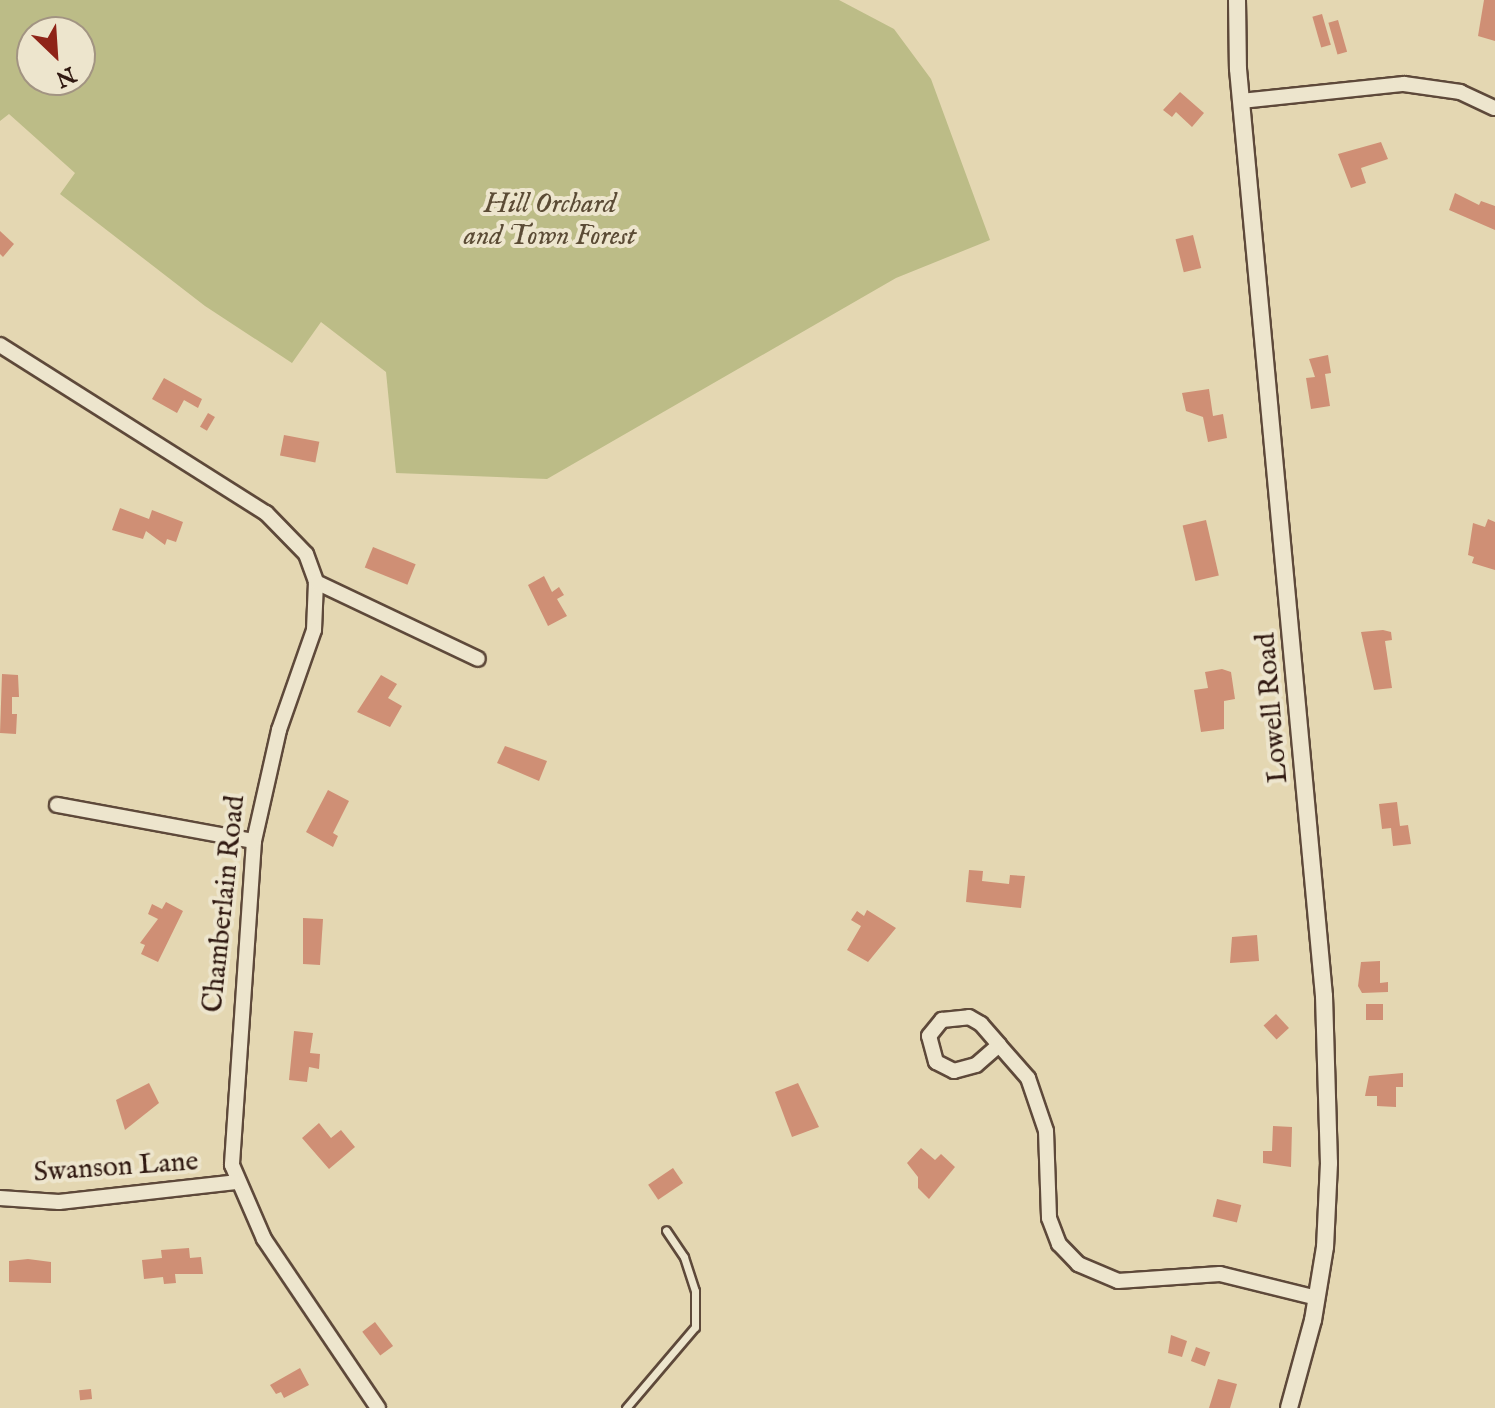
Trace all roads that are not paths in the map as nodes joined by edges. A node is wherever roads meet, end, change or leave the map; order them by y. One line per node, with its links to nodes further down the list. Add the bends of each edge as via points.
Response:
1 (1237, 0): 2 (street, Lowell Road)
2 (1241, 101): 3 (street, via 1404,84 1460,92); 13 (street, Lowell Road, via 1324,996 1329,1207)
3 (1495, 108)
4 (0, 345): 5 (street, Chamberlain Road, via 266,513 306,554)
5 (316, 582): 6 (street); 8 (street, Chamberlain Road, via 314,630 279,730)
6 (478, 659)
7 (57, 805): 8 (street)
8 (254, 841): 10 (street, Chamberlain Road, via 230,1135)
9 (999, 1045): 9 (street, via 981,1024 962,1014 942,1020 929,1036 936,1062 954,1071 976,1065); 13 (street, via 1039,1098 1047,1142 1049,1218 1059,1244 1078,1264 1118,1281 1220,1274)
10 (236, 1182): 11 (street, Swanson Lane, via 59,1202); 14 (street, Chamberlain Road, via 272,1253)
11 (0, 1198)
12 (666, 1230): 15 (lane, via 684,1257 695,1291 695,1327)
13 (1317, 1298): 16 (street, Lowell Road)
14 (378, 1408)
15 (626, 1408)
16 (1289, 1408)

